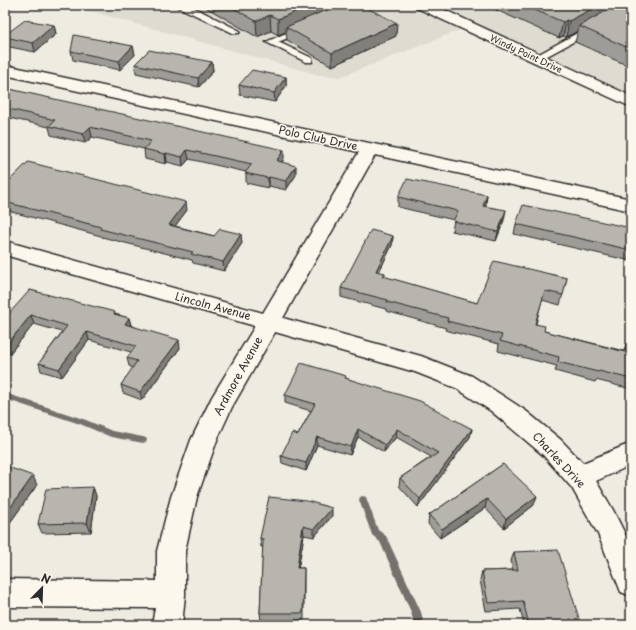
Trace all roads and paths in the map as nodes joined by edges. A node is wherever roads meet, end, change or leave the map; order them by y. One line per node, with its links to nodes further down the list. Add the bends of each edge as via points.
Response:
1 (178, 5): 5 (lane)
2 (422, 5): 6 (street, Windy Point Drive)
3 (597, 25): 6 (lane)
4 (307, 27): 7 (lane, via 271,42)
5 (236, 31)
6 (535, 58): 9 (street, Windy Point Drive)
7 (309, 60)
8 (5, 70): 10 (street, Polo Club Drive)
9 (631, 102)
10 (370, 149): 11 (street, Polo Club Drive); 13 (street, Ardmore Avenue)
11 (631, 205)
12 (5, 248): 13 (street, Lincoln Avenue)
13 (269, 321): 14 (street, Lincoln Avenue); 19 (street, Ardmore Avenue, via 221,404 204,440 184,496 171,551)
14 (421, 365): 16 (street, Charles Drive, via 462,382 503,407 544,441)
15 (631, 454): 16 (street)
16 (578, 477): 17 (street, Charles Drive, via 592,497 618,547)
17 (631, 583)
18 (5, 593): 19 (street)
19 (171, 595): 20 (street, Ardmore Avenue)
20 (166, 625)

